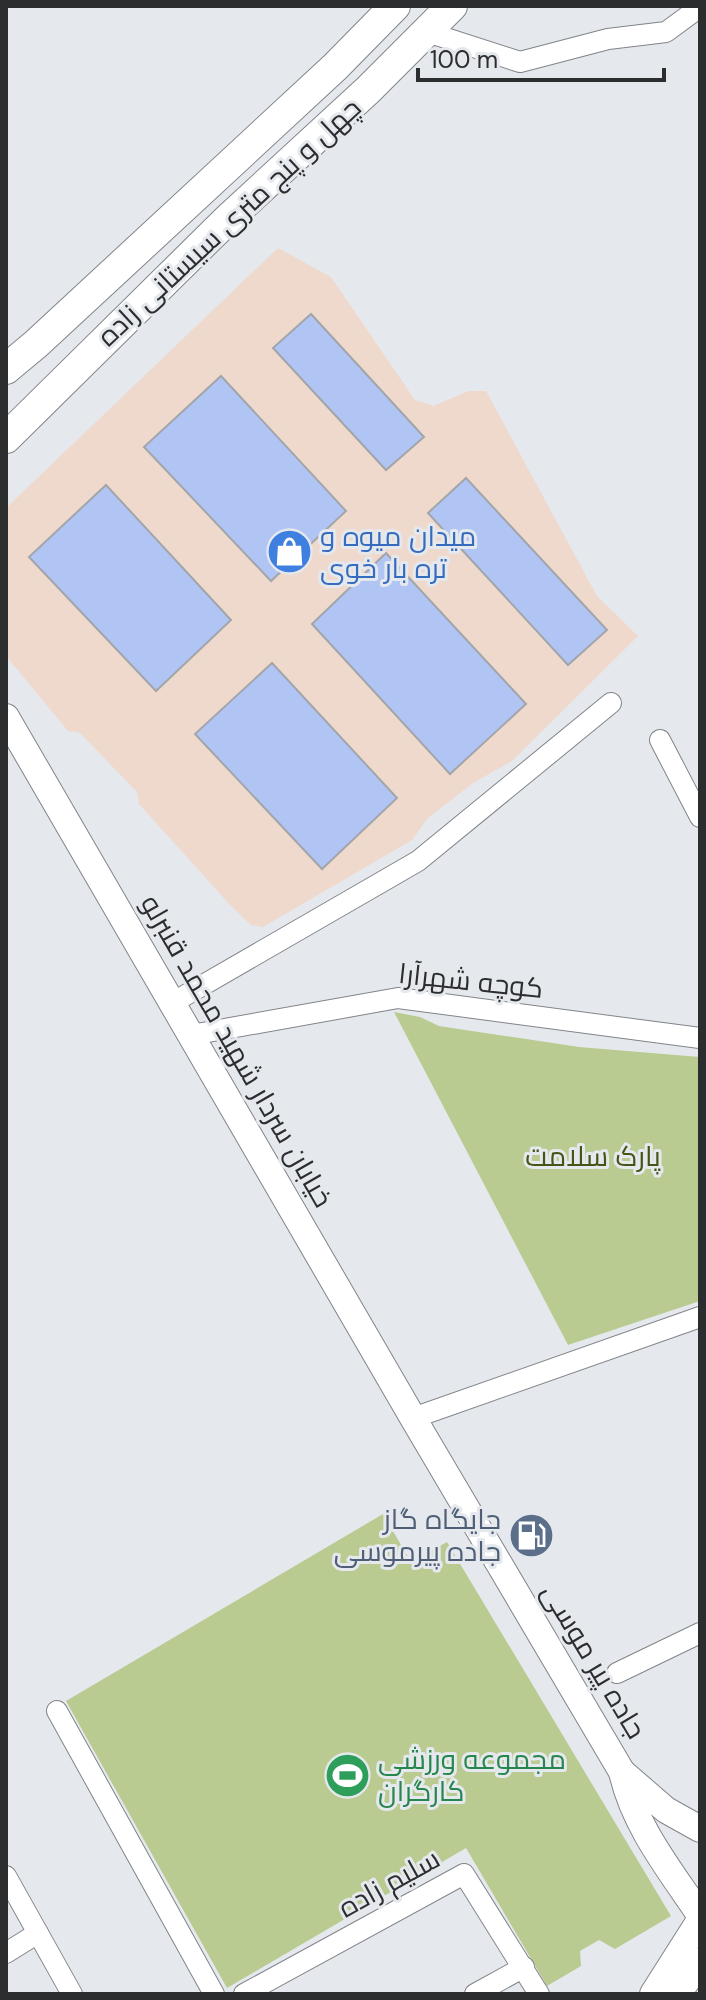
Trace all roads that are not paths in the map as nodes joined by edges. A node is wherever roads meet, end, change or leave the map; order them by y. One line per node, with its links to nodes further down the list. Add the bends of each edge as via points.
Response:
1 (395, 6): 5 (highway, چهل و پنج متری سیستانی زاده)
2 (452, 6): 4 (highway, چهل و پنج متری سیستانی زاده)
3 (700, 7): 4 (street, via 666,32 608,39 520,62)
4 (427, 32): 6 (highway, چهل و پنج متری سیستانی زاده)
5 (6, 369)
6 (6, 438)
7 (611, 703): 11 (street, via 418,861)
8 (8, 724): 11 (main road, خیابان سردار شهید محمد قنبرلو)
9 (660, 740): 10 (street)
10 (700, 817)
11 (172, 1003): 12 (main road, خیابان سردار شهید محمد قنبرلو)
12 (191, 1035): 13 (street, کوچه شهرآرا, via 398,998); 15 (main road, خیابان سردار شهید محمد قنبرلو)
13 (700, 1038)
14 (700, 1317): 15 (street)
15 (413, 1418): 19 (main road, جاده پیر موسی)
16 (700, 1633): 17 (street)
17 (617, 1673)
18 (57, 1711): 28 (street)
19 (622, 1772): 20 (main road, via 666,1810); 22 (main road, via 645,1832)
20 (700, 1829)
21 (6, 1876): 23 (street)
22 (700, 1917): 32 (main road)
23 (38, 1933): 24 (street); 27 (street)
24 (6, 1953)
25 (700, 1961): 33 (main road)
26 (524, 1967): 29 (street, سلیم زاده, via 464,1874); 30 (street); 31 (street)
27 (72, 1994)
28 (214, 1994)
29 (244, 1994)
30 (475, 1994)
31 (539, 1994)
32 (653, 1994)
33 (678, 1994)

